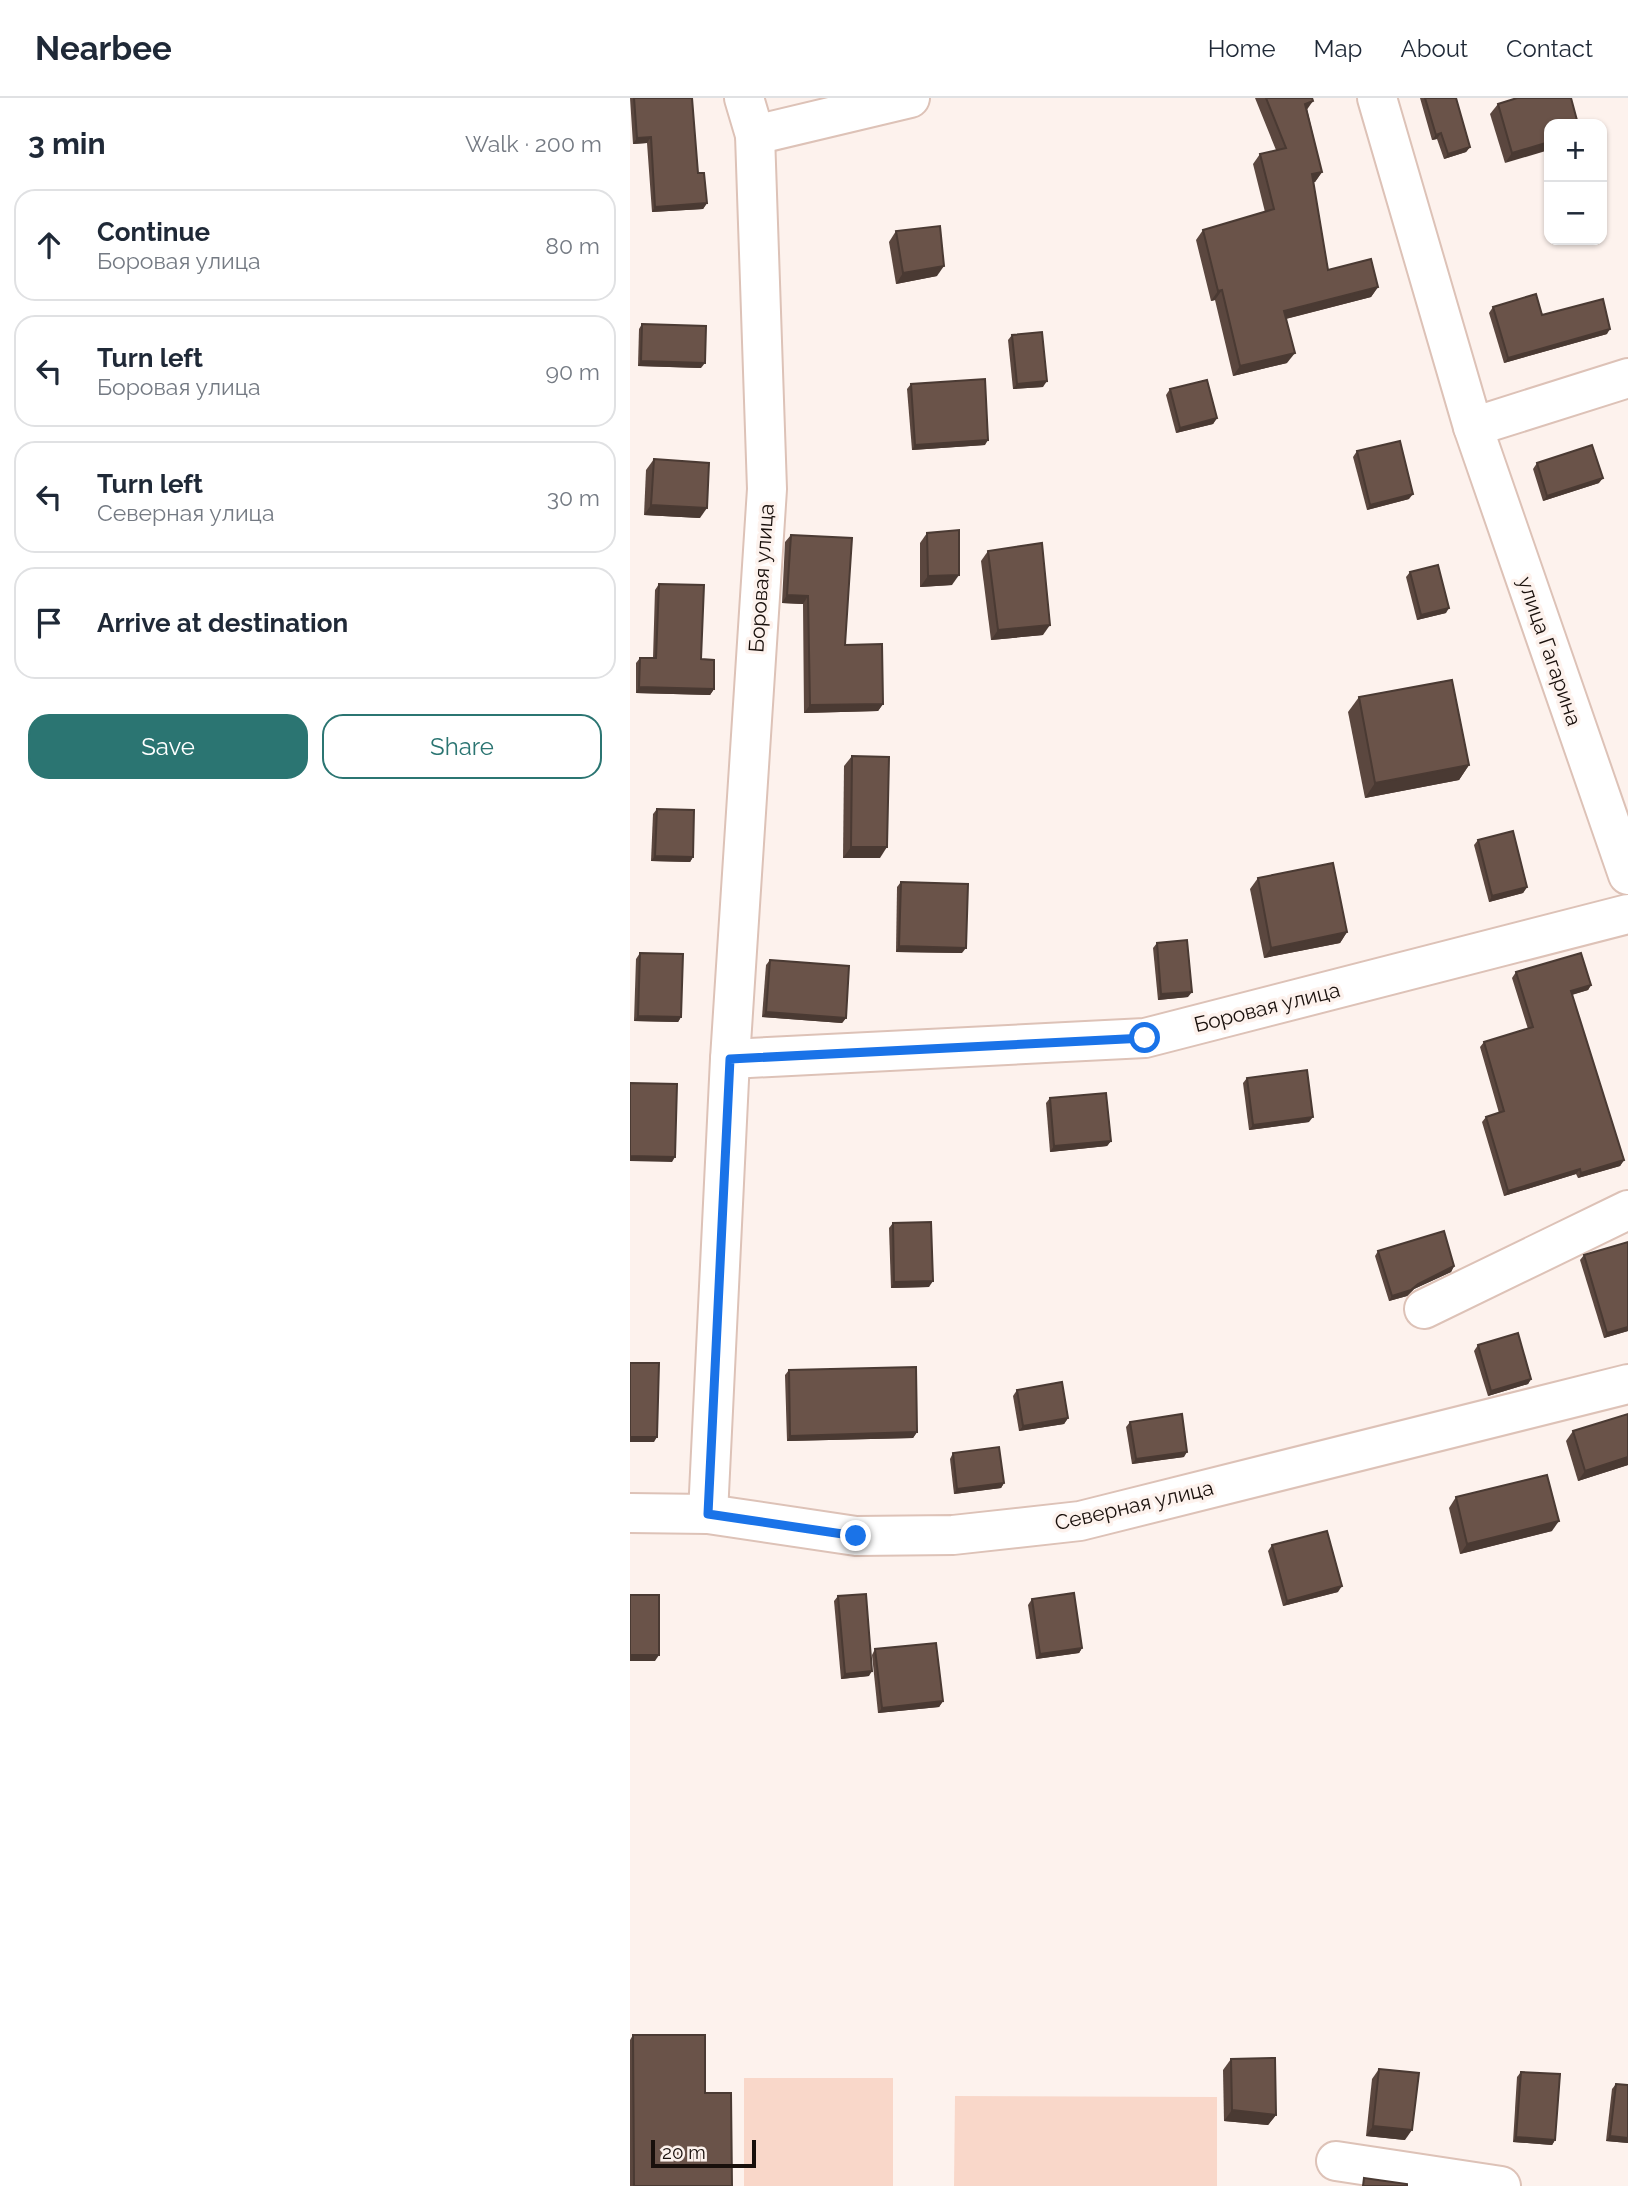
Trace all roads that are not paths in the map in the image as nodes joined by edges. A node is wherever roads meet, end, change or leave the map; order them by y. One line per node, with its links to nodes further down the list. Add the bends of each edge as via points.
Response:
1 (744, 98): 4 (street, Боровая улица)
2 (910, 98): 4 (street)
3 (1377, 98): 6 (street, улица Гагарина)
4 (755, 135): 9 (street, Боровая улица, via 767,489)
5 (1628, 378): 6 (street)
6 (1473, 427): 7 (street, улица Гагарина)
7 (1628, 875)
8 (1628, 914): 9 (street, Боровая улица, via 1145,1038)
9 (730, 1059): 14 (street, Боровая улица)
10 (1628, 1210): 11 (street)
11 (1424, 1309)
12 (1628, 1384): 14 (street, Северная улица, via 1080,1521 953,1535 856,1536)
13 (630, 1513): 14 (street, Северная улица)
14 (708, 1514)
15 (1336, 2161): 16 (street)
16 (1501, 2186)

